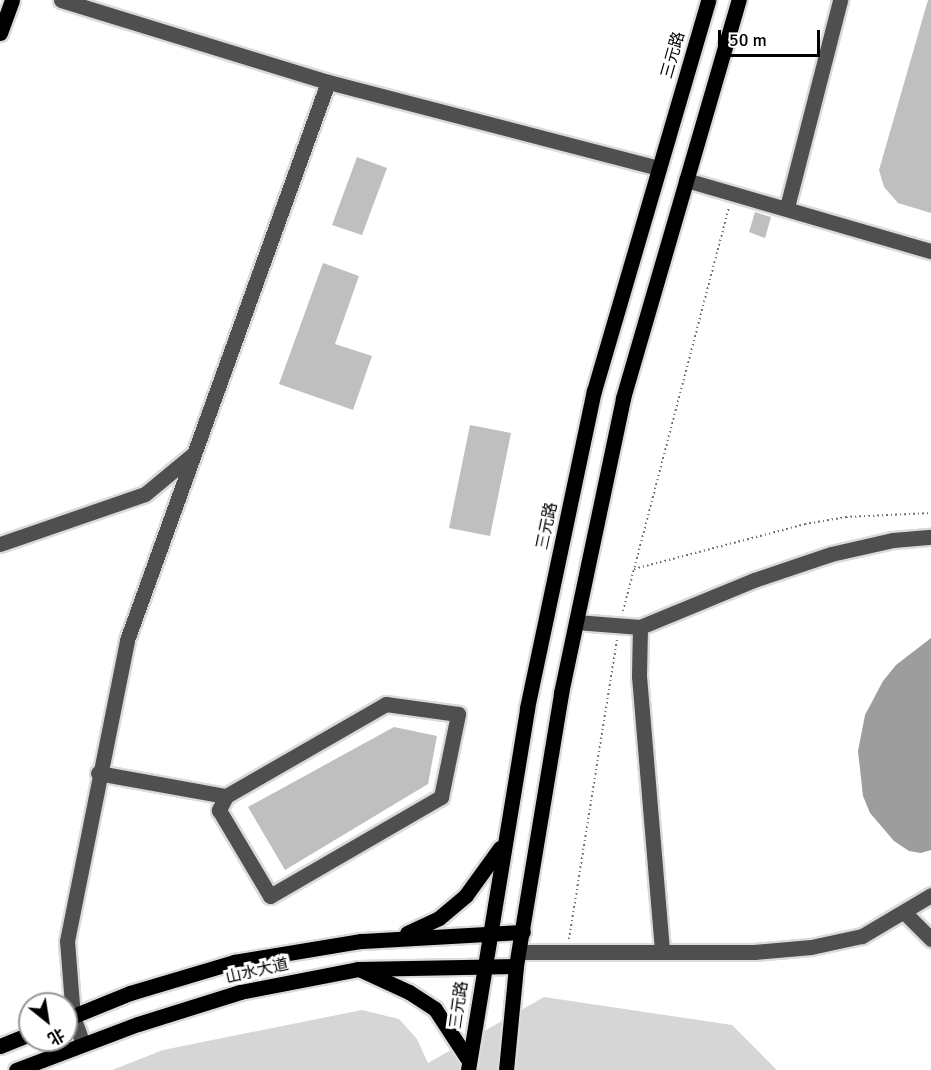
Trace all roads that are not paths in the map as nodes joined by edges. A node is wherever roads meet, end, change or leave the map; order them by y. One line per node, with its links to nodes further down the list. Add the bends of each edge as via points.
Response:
1 (12, 0): 6 (main road)
2 (61, 0): 7 (street)
3 (708, 0): 8 (main road, 三元路)
4 (739, 0): 9 (main road)
5 (840, 0): 10 (street)
6 (0, 33)
7 (328, 82): 8 (street); 12 (street)
8 (658, 168): 19 (main road, 三元路, via 594,391 527,708)
9 (686, 180): 10 (street); 15 (main road, via 623,398)
10 (787, 207): 11 (street)
11 (931, 251)
12 (193, 454): 14 (street, via 145,494); 17 (street, via 127,640)
13 (931, 537): 16 (street, via 893,540 831,554 753,580)
14 (0, 544)
15 (576, 622): 16 (street); 23 (main road)
16 (640, 627): 26 (street, via 639,675)
17 (98, 773): 18 (street); 30 (street, via 67,940)
18 (226, 796): 18 (street, via 219,810 270,896 441,798 458,714 386,704)
19 (505, 840): 22 (main road, 三元路); 24 (main road, via 486,872 439,918)
20 (931, 895): 21 (street)
21 (905, 913): 25 (street); 26 (street, via 862,936 811,947)
22 (489, 932): 23 (main road, 山水大道); 24 (main road, 山水大道); 28 (main road, 三元路)
23 (523, 932): 27 (main road)
24 (388, 939): 31 (main road, 山水大道, via 234,962 130,993)
25 (931, 939)
26 (662, 951): 27 (street, via 567,951)
27 (518, 959): 28 (main road, 山水大道); 38 (main road)
28 (483, 965): 29 (main road, 山水大道); 36 (main road, 三元路)
29 (358, 969): 34 (main road, 山水大道, via 240,992); 36 (main road, via 409,992 435,1009)
30 (68, 992)
31 (78, 1014)
32 (78, 1035): 34 (street)
33 (18, 1039): 35 (main road)
34 (83, 1044): 37 (main road, 山水大道)
35 (0, 1046)
36 (469, 1066)
37 (16, 1070)
38 (506, 1070)

